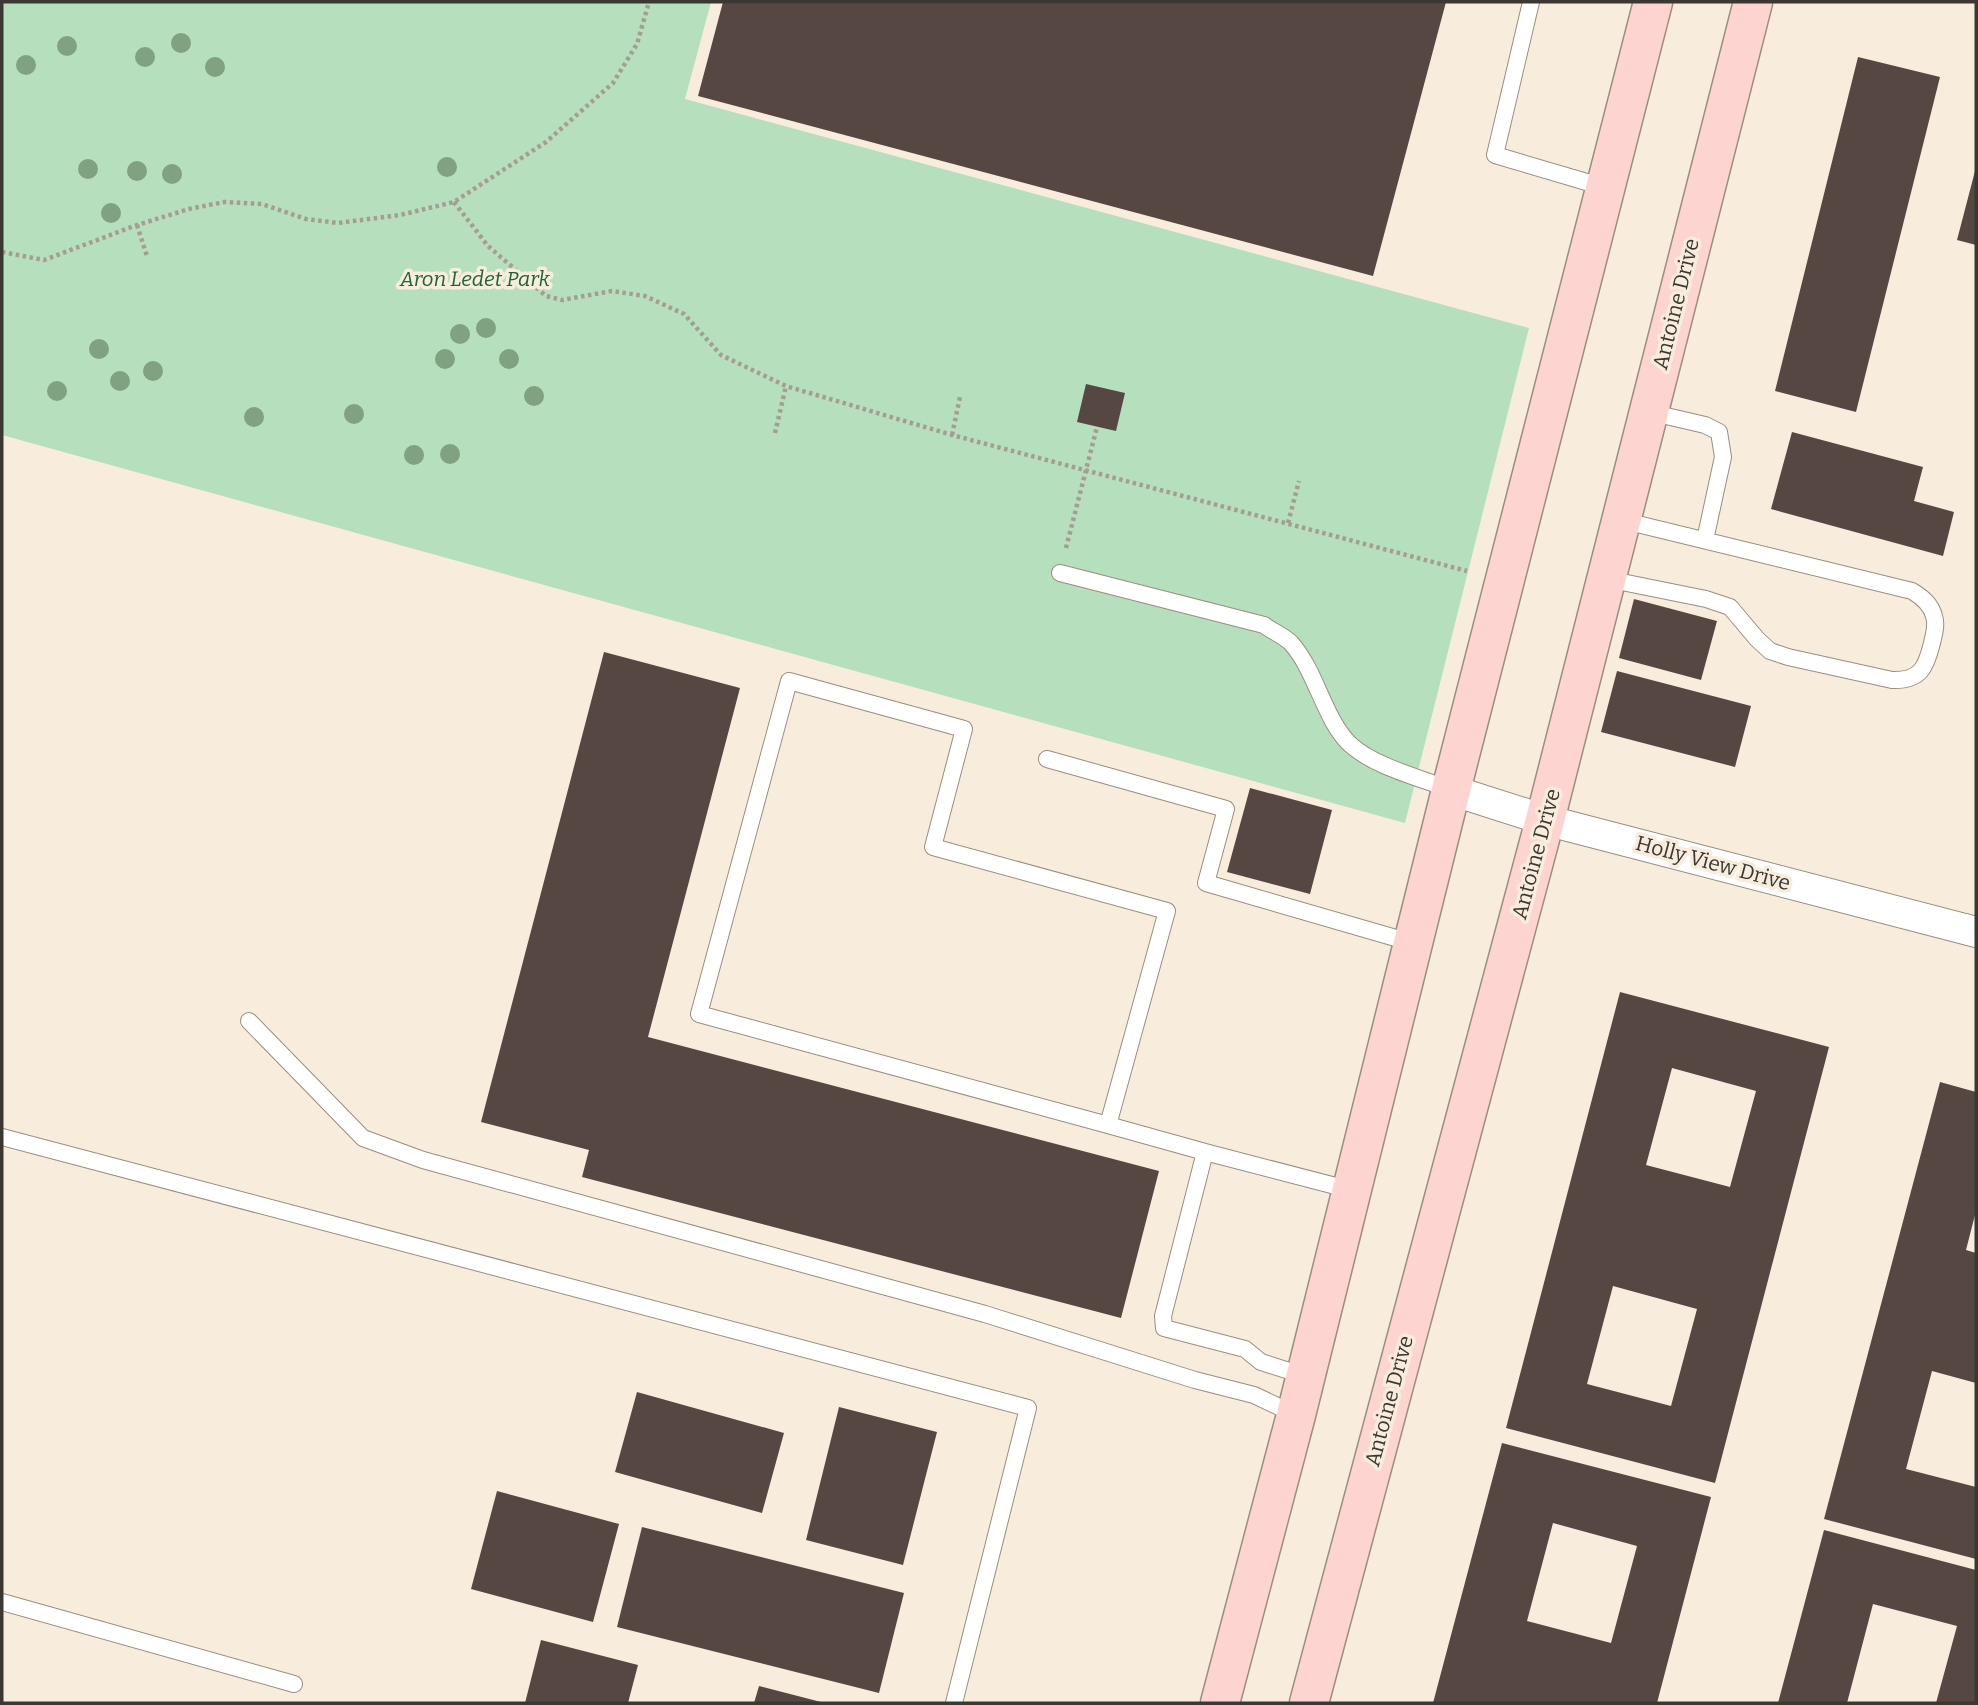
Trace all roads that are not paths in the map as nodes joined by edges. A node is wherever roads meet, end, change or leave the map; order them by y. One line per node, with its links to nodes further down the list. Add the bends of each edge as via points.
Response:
1 (1531, 2): 4 (lane, via 1495,155)
2 (1653, 2): 4 (main road)
3 (1753, 2): 5 (main road, Antoine Drive)
4 (1607, 188): 11 (main road)
5 (1649, 412): 6 (main road, Antoine Drive); 7 (lane, via 1720,432 1723,457)
6 (1621, 520): 7 (lane); 9 (main road, Antoine Drive)
7 (1705, 540): 9 (lane, via 1912,591 1925,600 1934,616 1928,661 1912,678 1892,680 1788,657 1770,651 1730,607)
8 (1060, 573): 11 (lane, via 1264,625 1290,641 1351,746 1378,762)
9 (1606, 579): 12 (main road, Antoine Drive)
10 (1047, 759): 14 (lane, via 1226,809 1206,883)
11 (1451, 790): 12 (street, Holly View Drive); 14 (main road)
12 (1545, 820): 13 (street, Holly View Drive); 26 (main road, Antoine Drive)
13 (1976, 932)
14 (1413, 943): 19 (main road)
15 (249, 1021): 21 (lane, via 363,1138 423,1160 985,1314 1254,1395)
16 (1108, 1125): 16 (lane, via 1167,911 933,847 964,729 789,681 699,1014); 18 (lane)
17 (2, 1137): 24 (lane, via 1028,1408)
18 (1205, 1152): 19 (lane); 20 (lane, via 1163,1316 1164,1328 1245,1349 1261,1363)
19 (1351, 1191): 20 (main road)
20 (1306, 1376): 21 (main road)
21 (1296, 1415): 25 (main road)
22 (2, 1602): 23 (lane)
23 (294, 1684)
24 (954, 1703)
25 (1220, 1703)
26 (1309, 1703)

